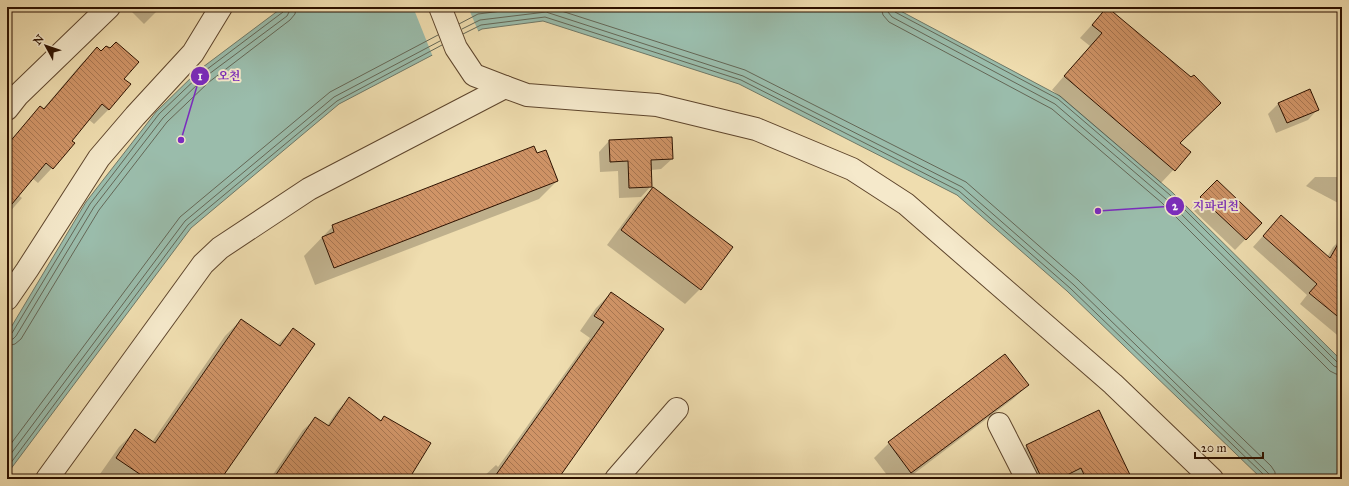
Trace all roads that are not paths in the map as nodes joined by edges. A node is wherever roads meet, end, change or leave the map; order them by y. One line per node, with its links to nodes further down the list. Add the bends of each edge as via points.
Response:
1 (109, 7): 5 (street)
2 (221, 7): 6 (street, via 193,52 99,158)
3 (440, 7): 4 (street, via 456,48 474,75)
4 (505, 87): 9 (street, via 309,189 220,248 203,264); 12 (street, via 528,96 657,105 756,129 852,169 906,204 1113,384)
5 (10, 97)
6 (7, 299)
7 (677, 409): 10 (street)
8 (999, 424): 11 (street)
9 (47, 479)
10 (616, 479)
11 (1027, 479)
12 (1212, 479)

